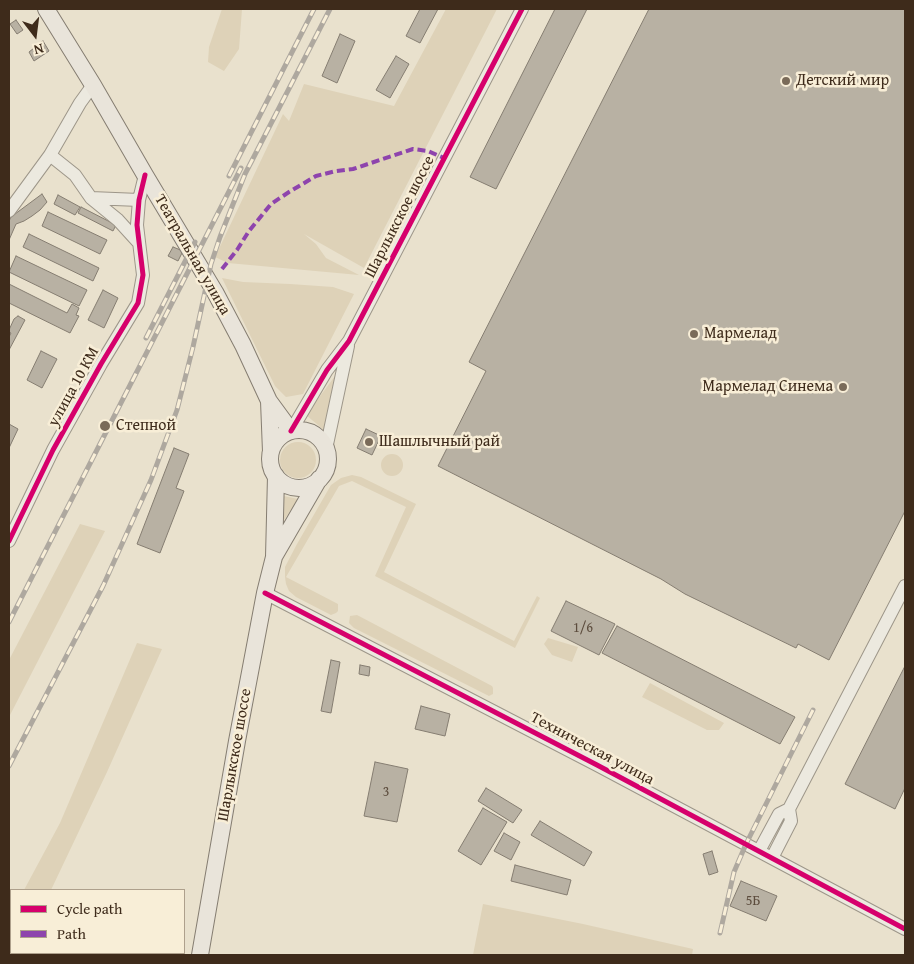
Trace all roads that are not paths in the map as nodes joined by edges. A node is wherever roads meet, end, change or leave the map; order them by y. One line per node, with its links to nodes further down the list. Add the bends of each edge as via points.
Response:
1 (46, 9): 3 (main road, Театральная улица)
2 (522, 9): 10 (street, Шарлыкское шоссе)
3 (93, 85): 4 (street); 5 (main road, Театральная улица)
4 (50, 155): 6 (street, via 75,175); 8 (street)
5 (145, 175): 7 (street, улица 10 КМ); 11 (main road, Театральная улица, via 215,292)
6 (91, 198): 7 (street); 9 (street)
7 (139, 200): 9 (street, улица 10 КМ)
8 (9, 211)
9 (138, 242): 17 (street, улица 10 КМ, via 143,275 138,303 53,450)
10 (350, 341): 12 (street, Шарлыкское шоссе, via 327,370); 13 (street, Шарлыкское шоссе)
11 (269, 401): 12 (main road, Театральная улица); 14 (main road, Театральная улица)
12 (291, 431): 13 (main road, via 312,433); 14 (main road, via 278,438)
13 (326, 449): 16 (main road, via 327,466)
14 (270, 452): 15 (main road, via 270,465)
15 (276, 476): 16 (main road, via 294,487 305,487); 18 (main road, Шарлыкское шоссе)
16 (319, 479): 18 (main road, Шарлыкское шоссе)
17 (9, 541)
18 (274, 556): 20 (main road, Шарлыкское шоссе)
19 (905, 586): 21 (street)
20 (265, 593): 22 (street, Техническая улица); 25 (main road, Шарлыкское шоссе)
21 (789, 809): 22 (street, via 779,814); 23 (street, via 792,821)
22 (759, 851): 23 (street, Техническая улица)
23 (772, 858): 24 (street, Техническая улица)
24 (905, 929)
25 (200, 955)

